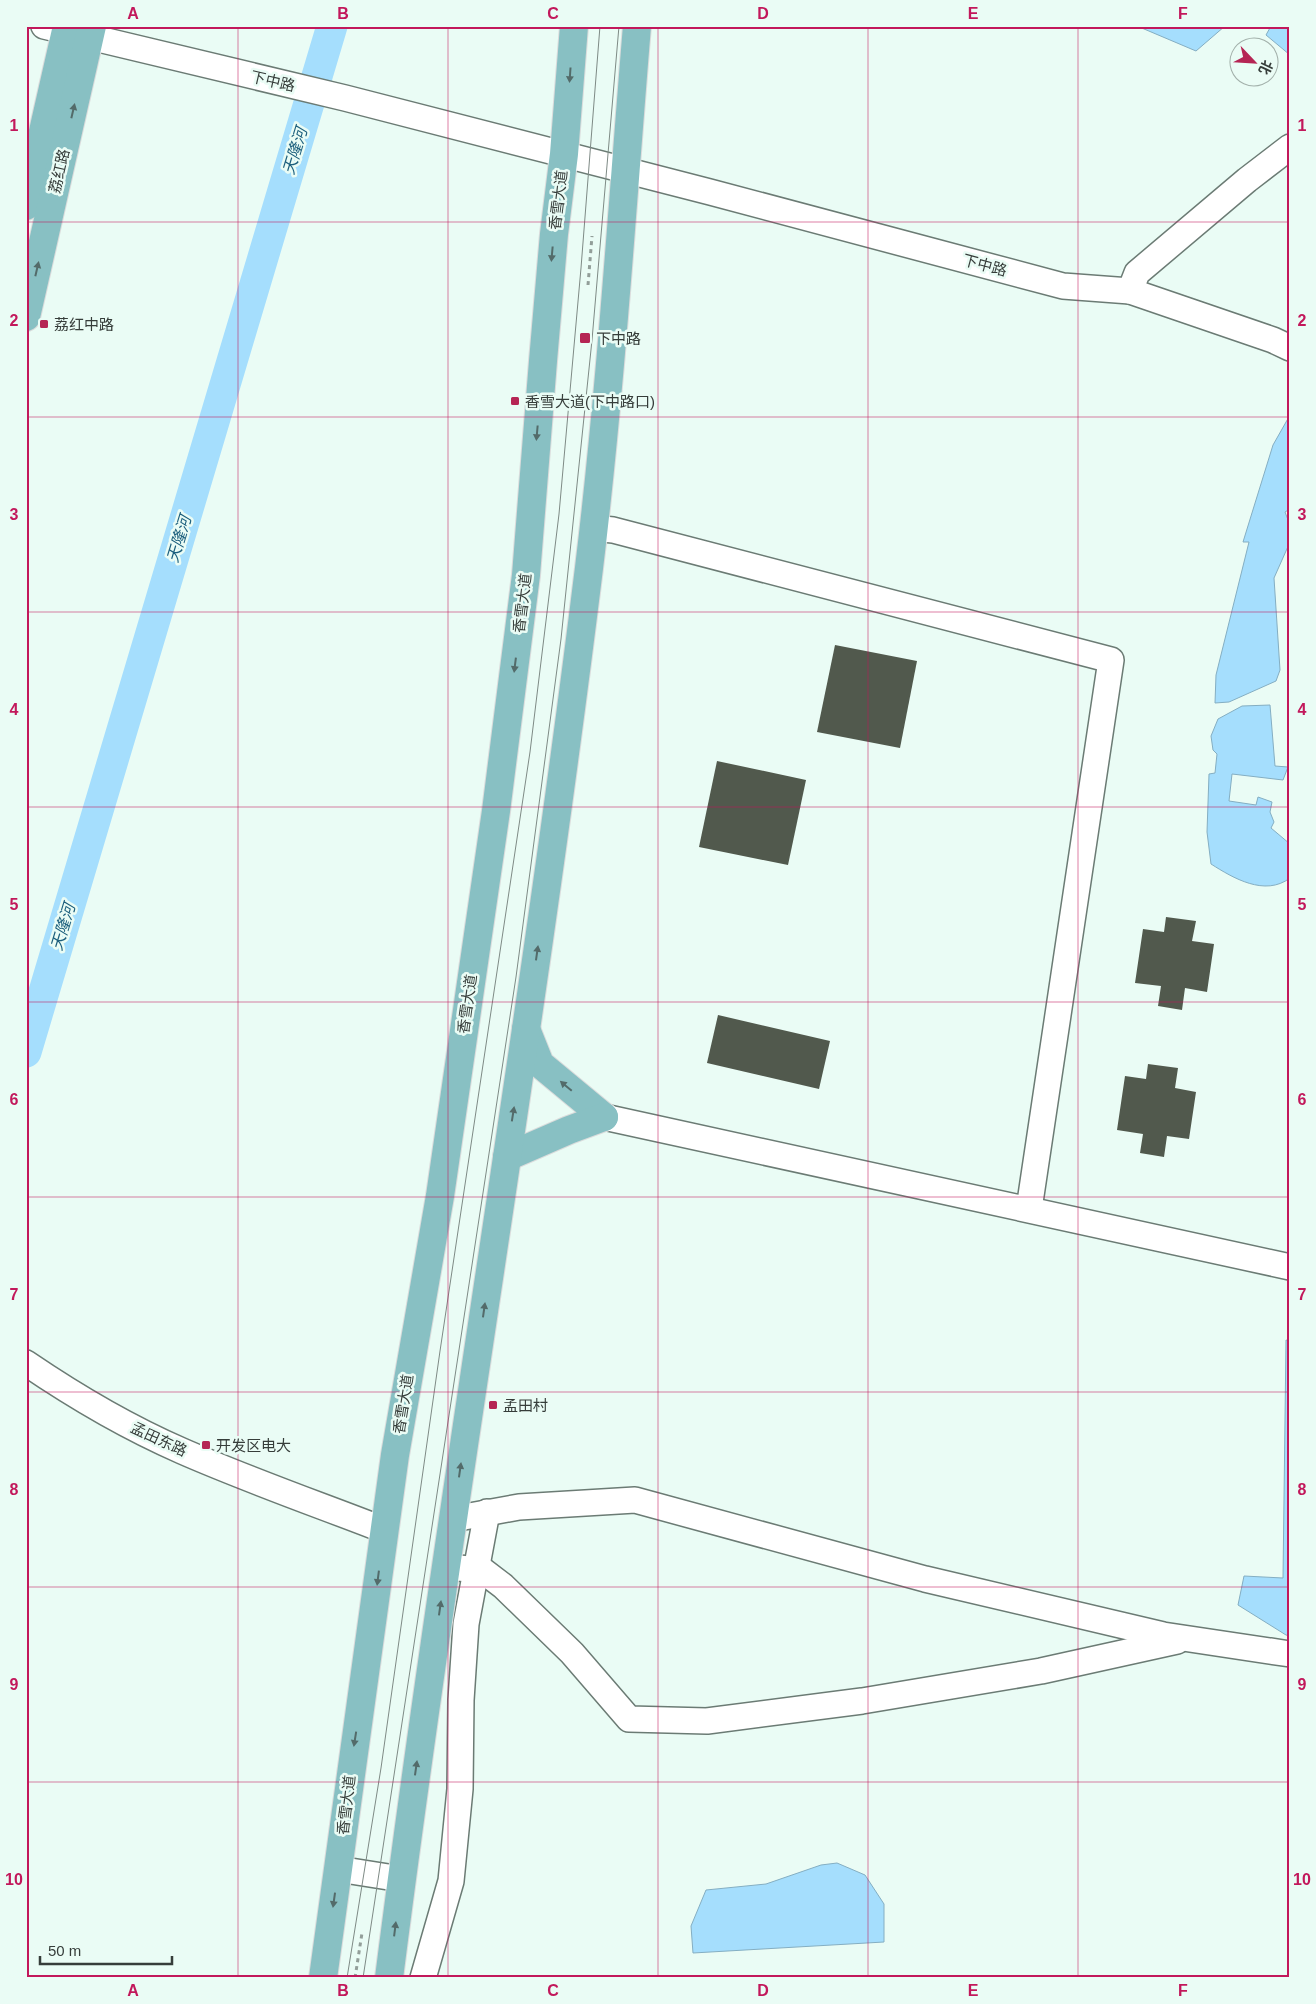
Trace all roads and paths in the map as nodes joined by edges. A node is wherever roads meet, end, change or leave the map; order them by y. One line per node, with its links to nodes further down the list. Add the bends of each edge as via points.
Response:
1 (574, 26): 6 (main road, 香雪大道, one-way to 6)
2 (637, 26): 7 (main road)
3 (72, 30): 4 (main road, 荔红路); 6 (street, 下中路); 12 (main road, 荔红路, one-way to 3)
4 (34, 131): 8 (main road, 荔红路)
5 (1290, 147): 11 (street, via 1137,273)
6 (564, 154): 7 (street, 下中路); 23 (main road, 香雪大道, one-way to 23, via 549,292 526,575 509,712 440,1196)
7 (627, 171): 11 (street, 下中路, via 1063,286); 14 (main road)
8 (26, 206)
9 (592, 236): 10 (path)
10 (588, 285)
11 (1130, 291): 13 (street, 下中路)
12 (26, 317)
13 (1290, 348)
14 (593, 528): 15 (main road, one-way to 14); 18 (street, via 613,530 1111,660)
15 (526, 1030): 16 (main road, one-way to 15, via 540,1064); 17 (main road, one-way to 15)
16 (604, 1117): 17 (main road); 18 (street)
17 (507, 1157): 22 (main road, one-way to 17)
18 (1029, 1209): 19 (street)
19 (1290, 1267)
20 (26, 1363): 23 (street, 孟田东路, via 71,1393 182,1451)
21 (487, 1512): 22 (street); 25 (street); 26 (street, via 635,1500 925,1579)
22 (453, 1519): 24 (main road)
23 (384, 1530): 28 (main road, 香雪大道, one-way to 28)
24 (446, 1567): 25 (street); 29 (main road, one-way to 24)
25 (476, 1570): 26 (street, via 482,1570 502,1586 572,1653 630,1719 707,1720 862,1700 1041,1671); 34 (street, via 466,1624 460,1789 451,1882)
26 (1189, 1639): 27 (street)
27 (1290, 1654)
28 (338, 1869): 29 (street); 31 (main road, 香雪大道, one-way to 31)
29 (401, 1879): 33 (main road, one-way to 29)
30 (362, 1933): 32 (path)
31 (323, 1978)
32 (355, 1978)
33 (389, 1978)
34 (423, 1978)

